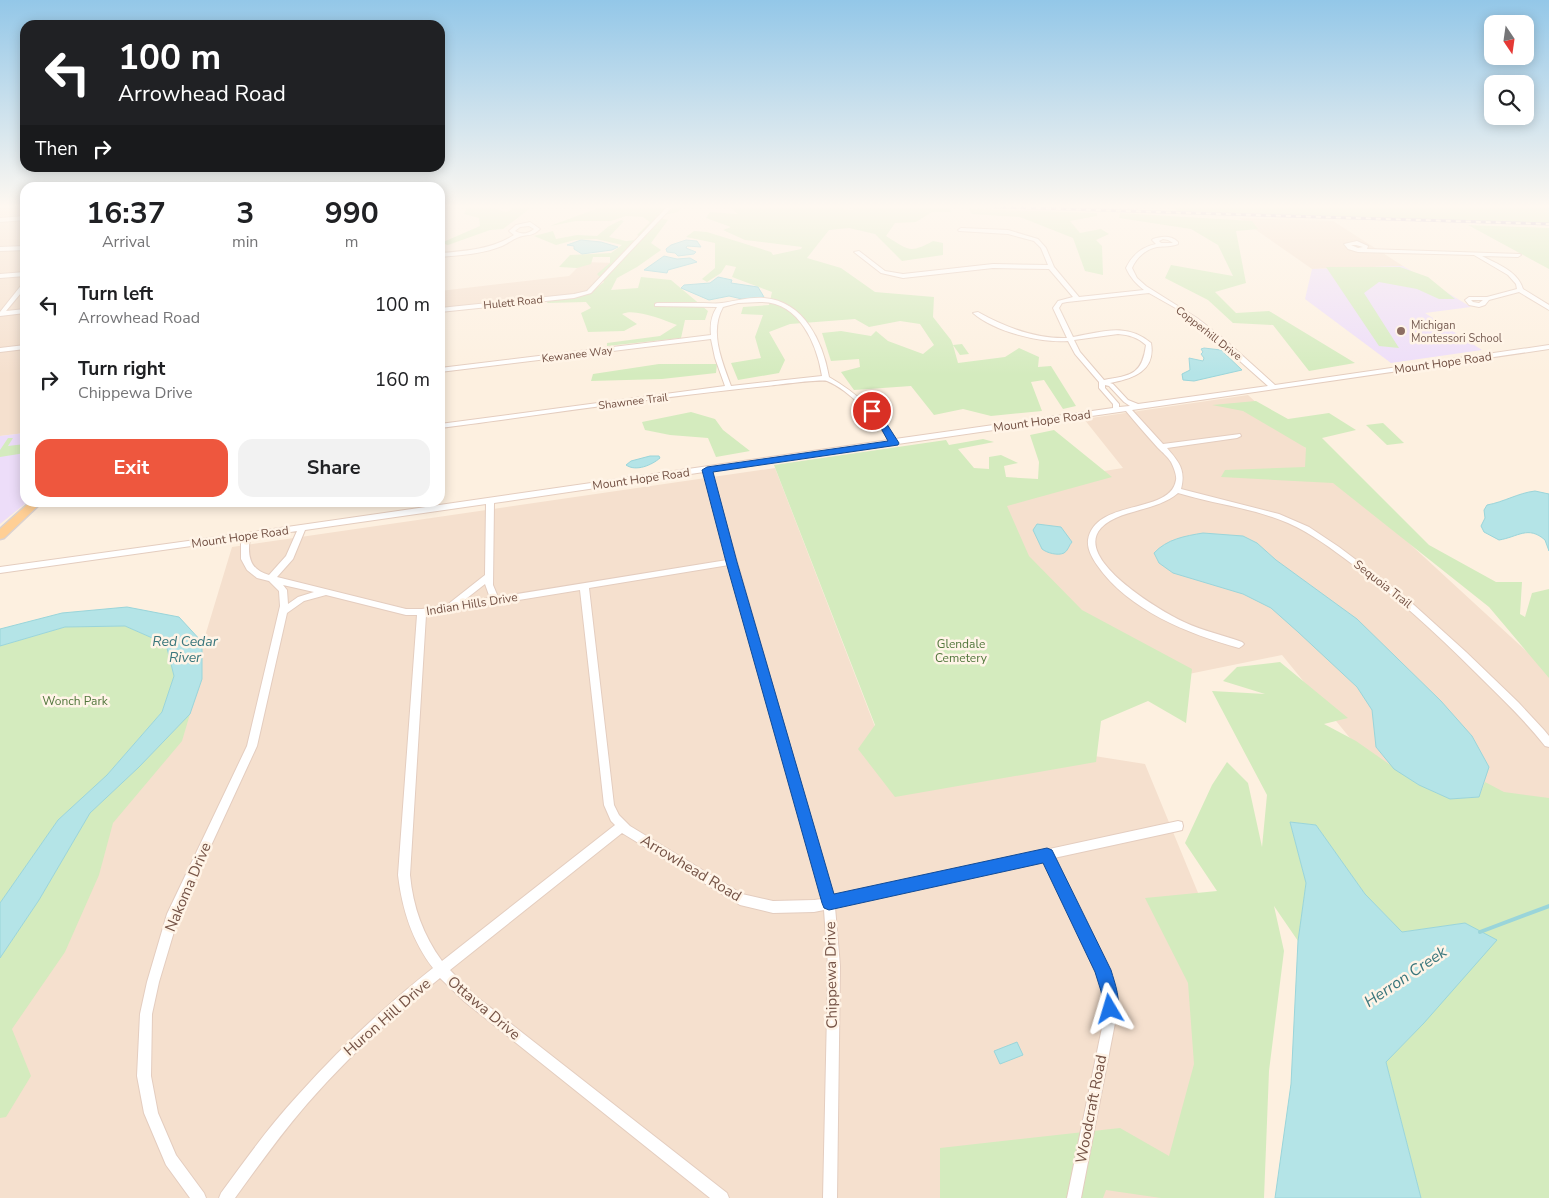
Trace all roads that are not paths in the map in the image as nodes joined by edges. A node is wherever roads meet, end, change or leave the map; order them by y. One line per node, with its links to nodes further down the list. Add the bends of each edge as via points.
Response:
1 (617, 263): 17 (street, Hulett Road, via 589,292)
2 (872, 263): 6 (street, via 884,272 904,276 984,266)
3 (1049, 263): 6 (street)
4 (1131, 263): 11 (street, Copperhill Drive, via 1129,268 1138,284)
5 (1489, 263): 10 (street, via 1518,281)
6 (1051, 267): 12 (street)
7 (20, 274): 8 (street)
8 (0, 276)
9 (20, 290): 20 (street)
10 (1520, 290): 13 (street); 16 (street)
11 (1150, 291): 12 (street); 29 (street, Copperhill Drive, via 1208,328)
12 (1076, 298): 22 (street, via 1060,302 1056,308)
13 (1487, 299)
14 (656, 305): 15 (street)
15 (720, 306): 21 (street, via 716,310); 27 (street, via 764,300 783,304 808,330 825,364)
16 (1549, 308)
17 (445, 309)
18 (20, 312): 20 (street)
19 (976, 313): 22 (street, via 1034,336)
20 (1, 314)
21 (713, 337): 26 (street, Kewanee Way); 30 (street)
22 (1069, 339): 28 (street); 28 (street, via 1129,332 1149,344 1140,372 1135,376)
23 (1549, 347): 29 (street, Mount Hope Road)
24 (20, 348): 25 (street)
25 (0, 350)
26 (445, 369)
27 (826, 378): 30 (street, Shawnee Trail); 36 (street, via 872,411)
28 (1102, 382): 31 (street); 33 (street, via 1102,388 1116,404)
29 (1274, 387): 31 (street, Mount Hope Road)
30 (729, 388): 34 (street, Shawnee Trail)
31 (1138, 407): 32 (street, Mount Hope Road)
32 (1127, 408): 33 (street, Mount Hope Road); 37 (street)
33 (1116, 410): 36 (street, Mount Hope Road)
34 (445, 425)
35 (1237, 436): 37 (street)
36 (894, 443): 38 (street, Mount Hope Road)
37 (1161, 447): 39 (street, via 1179,471)
38 (707, 470): 40 (street, Mount Hope Road); 45 (street, Chippewa Drive)
39 (1176, 490): 55 (street, via 1158,503 1103,520 1092,537 1094,553 1116,582 1150,608 1194,630); 56 (street, Sequoia Trail, via 1281,518 1344,554 1436,628 1529,719)
40 (490, 501): 42 (street, Mount Hope Road); 47 (street)
41 (31, 507): 43 (main road)
42 (302, 528): 44 (street, Mount Hope Road); 48 (street, via 290,557)
43 (0, 535)
44 (246, 536): 46 (street, Mount Hope Road); 48 (street, Indian Hills Drive, via 246,562 256,574)
45 (732, 562): 49 (street, Indian Hills Drive); 60 (street, Chippewa Drive)
46 (0, 570)
47 (489, 576): 51 (street); 52 (street)
48 (271, 578): 50 (street, Indian Hills Drive); 53 (street, Nakoma Drive, via 283,590)
49 (584, 586): 51 (street, Indian Hills Drive); 57 (street, Arrowhead Road, via 609,805)
50 (328, 593): 53 (street, via 301,599); 54 (street, Indian Hills Drive, via 406,612)
51 (495, 600): 52 (street, Indian Hills Drive)
52 (449, 608): 54 (street, Indian Hills Drive)
53 (284, 611): 62 (street, Nakoma Drive, via 252,746 173,914 146,1014 144,1076 151,1113 171,1160)
54 (422, 612): 61 (street, Ottawa Drive, via 404,882 416,926)
55 (1239, 644)
56 (1549, 743)
57 (622, 826): 60 (street, Arrowhead Road, via 740,899 785,908); 61 (street, Huron Hill Drive)
58 (1178, 826): 59 (street, Arrowhead Road)
59 (1047, 855): 60 (street, Arrowhead Road); 66 (street, Woodcraft Road, via 1103,970 1110,1000 1110,1018)
60 (829, 903): 65 (street, Chippewa Drive, via 834,966)
61 (441, 970): 63 (street, Huron Hill Drive, via 372,1028 325,1074 280,1126); 64 (street, Ottawa Drive, via 469,998)
62 (199, 1198)
63 (226, 1198)
64 (722, 1198)
65 (830, 1198)
66 (1074, 1198)

